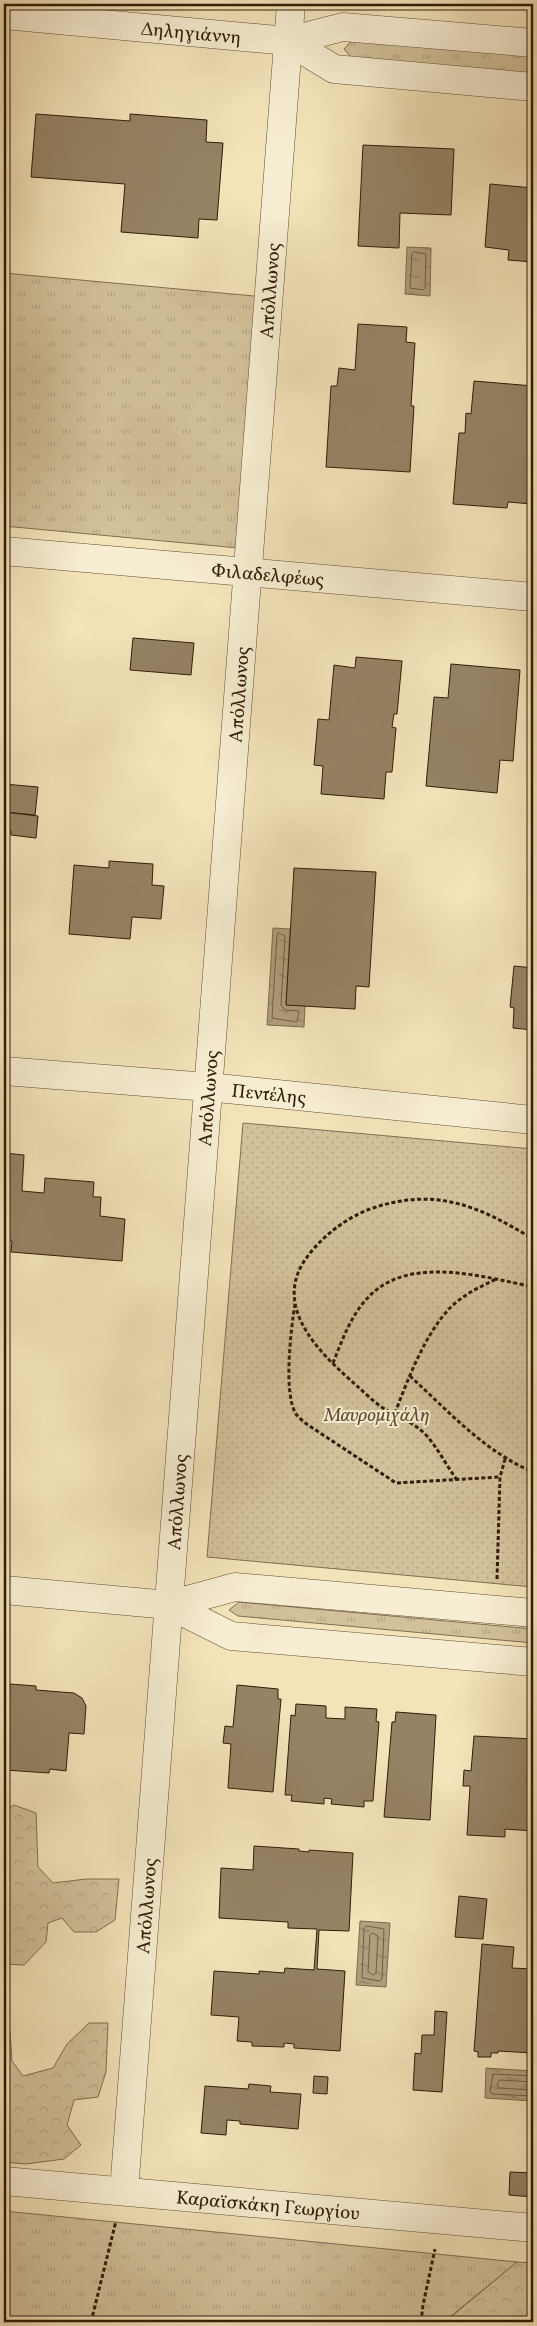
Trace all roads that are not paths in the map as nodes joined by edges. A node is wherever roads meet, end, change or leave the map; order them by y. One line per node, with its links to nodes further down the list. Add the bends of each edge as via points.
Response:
1 (291, 4): 3 (street, Απόλλωνος)
2 (4, 15): 3 (street, Δηληγιάννη)
3 (288, 41): 4 (street, Δηληγιάννη, via 343,27); 5 (street, Δηληγιάννη, via 334,69); 7 (street, Απόλλωνος)
4 (533, 43)
5 (533, 87)
6 (4, 551): 7 (street, Φιλαδελφέως)
7 (248, 573): 8 (street, Φιλαδελφέως); 10 (street, Απόλλωνος)
8 (533, 598)
9 (4, 1071): 10 (street, Πεντέλης)
10 (208, 1087): 11 (street, Πεντέλης); 13 (street, Απόλλωνος)
11 (533, 1120)
12 (4, 1590): 13 (street)
13 (169, 1604): 14 (street, via 235,1587); 15 (street, via 230,1636); 17 (street, Απόλλωνος)
14 (533, 1613)
15 (533, 1662)
16 (4, 2181): 17 (street, Καραϊσκάκη Γεωργίου)
17 (124, 2191): 18 (street, Καραϊσκάκη Γεωργίου)
18 (533, 2228)

